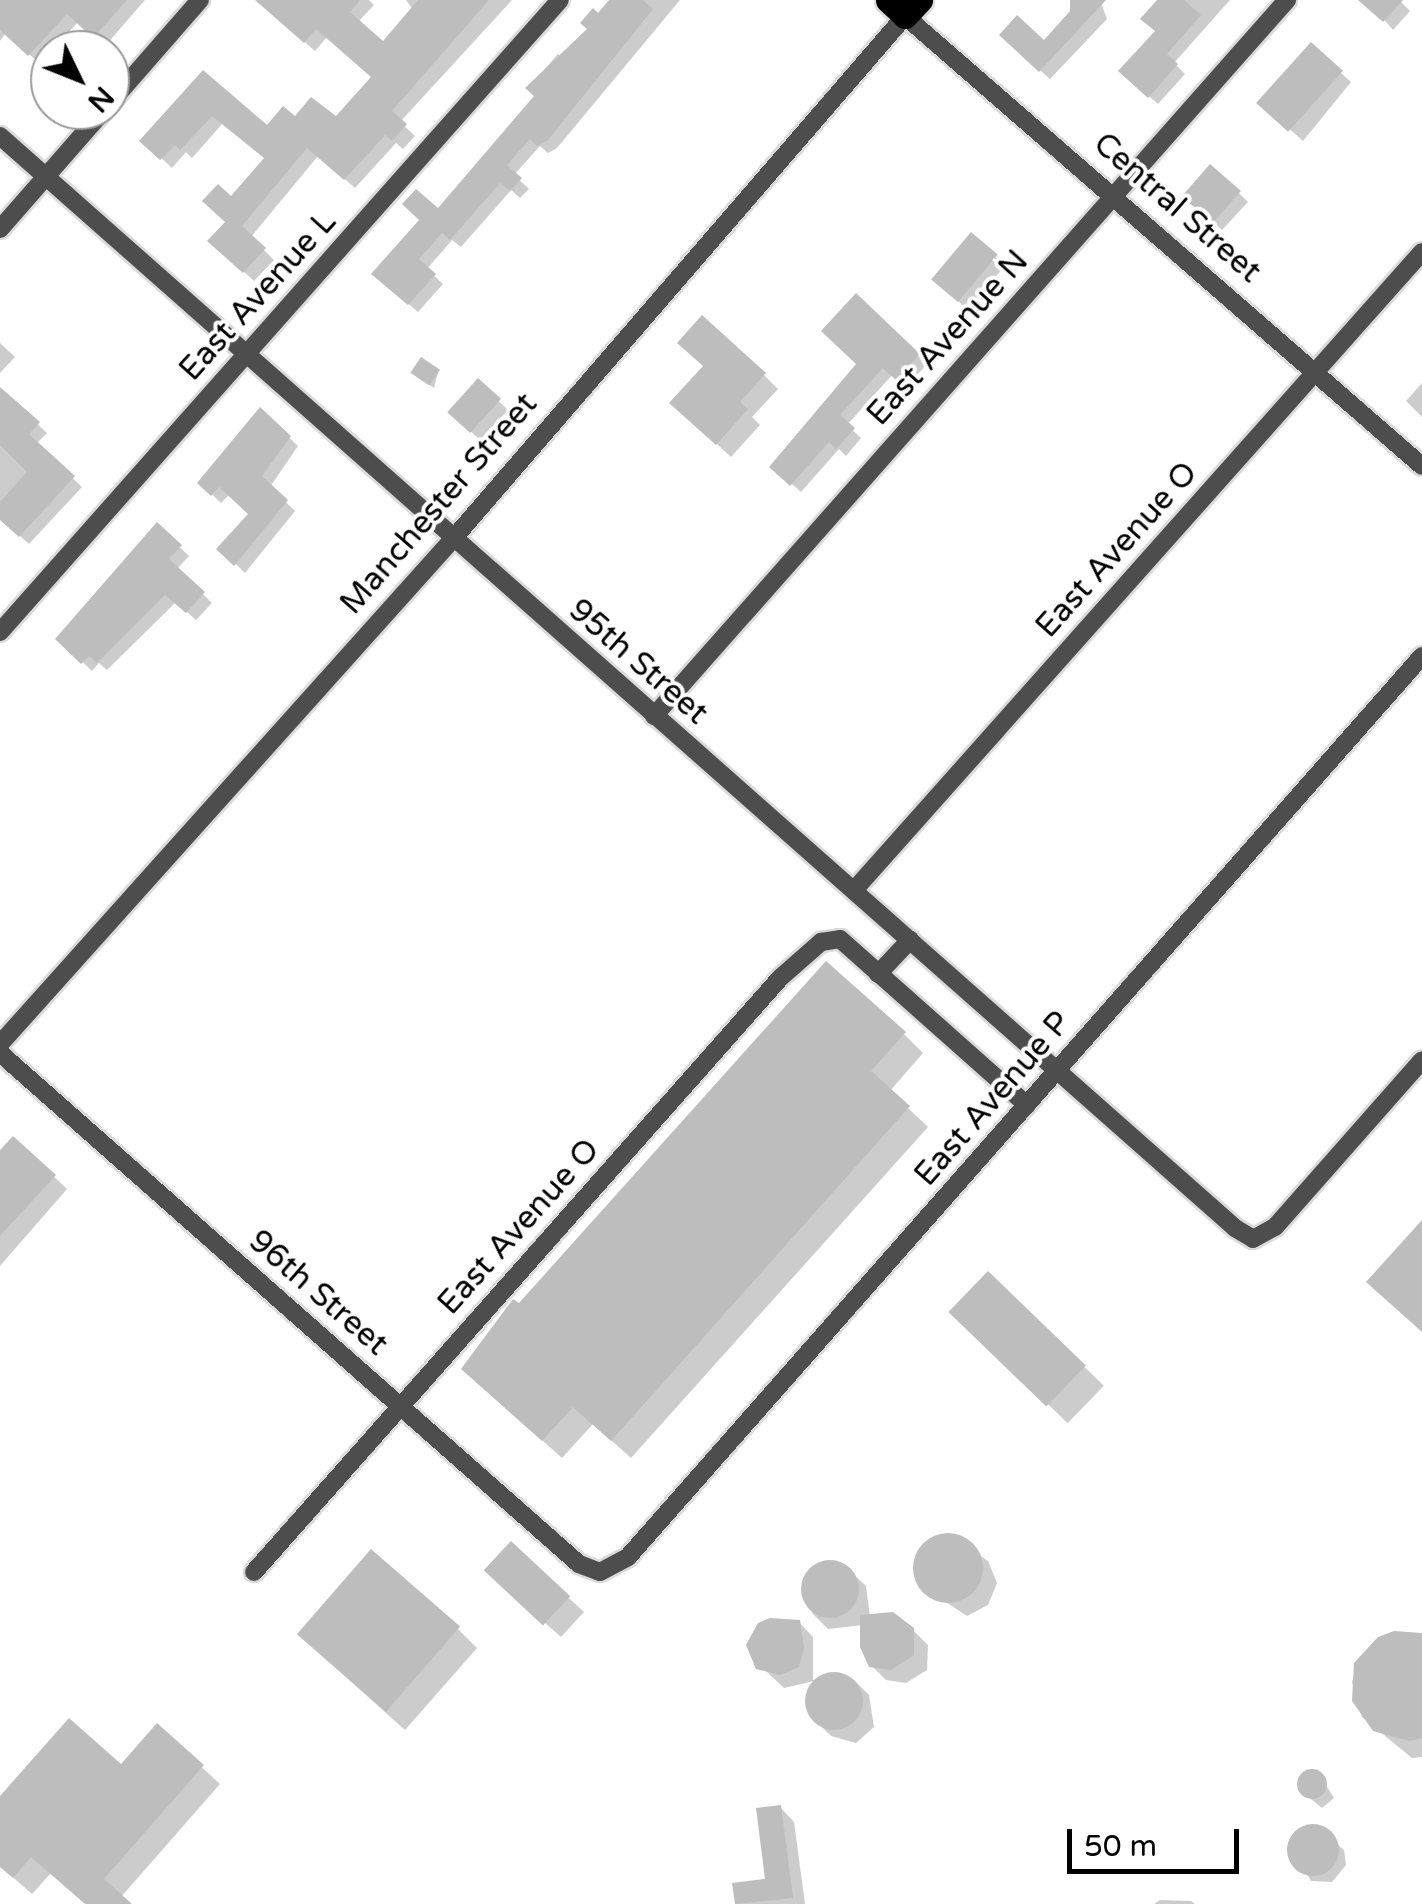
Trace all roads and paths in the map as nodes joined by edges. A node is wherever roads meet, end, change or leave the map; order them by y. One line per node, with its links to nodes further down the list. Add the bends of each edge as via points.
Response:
1 (200, 0): 5 (street)
2 (560, 0): 12 (street, East Avenue L)
3 (1287, 0): 9 (street, East Avenue N)
4 (904, 5): 9 (street, Central Street); 15 (street, Manchester Street)
5 (130, 80)
6 (87, 130): 8 (street)
7 (0, 136): 8 (street, 95th Street)
8 (46, 177): 10 (street); 12 (street, 95th Street)
9 (1115, 195): 13 (street, Central Street); 18 (street, East Avenue N)
10 (0, 229)
11 (1422, 252): 13 (street, East Avenue O)
12 (245, 356): 15 (street, 95th Street); 16 (street, East Avenue L)
13 (1314, 373): 14 (street, Central Street); 19 (street, East Avenue O)
14 (1422, 466)
15 (452, 539): 18 (street, 95th Street); 22 (street, Manchester Street)
16 (0, 632)
17 (1422, 656): 25 (street, East Avenue P)
18 (654, 716): 19 (street, 95th Street)
19 (856, 888): 20 (street, 95th Street)
20 (910, 940): 21 (street); 25 (street, 95th Street)
21 (878, 974): 26 (street); 27 (street, East Avenue O, via 840,939 821,942 780,978)
22 (0, 1044)
23 (0, 1052): 27 (street, 96th Street)
24 (1422, 1060): 25 (street, 95th Street, via 1275,1227 1253,1239)
25 (1057, 1072): 26 (street, East Avenue P)
26 (1027, 1106): 29 (street, East Avenue P, via 628,1558)
27 (402, 1406): 28 (street, East Avenue O); 29 (street, 96th Street, via 579,1564)
28 (254, 1572)
29 (600, 1572)

